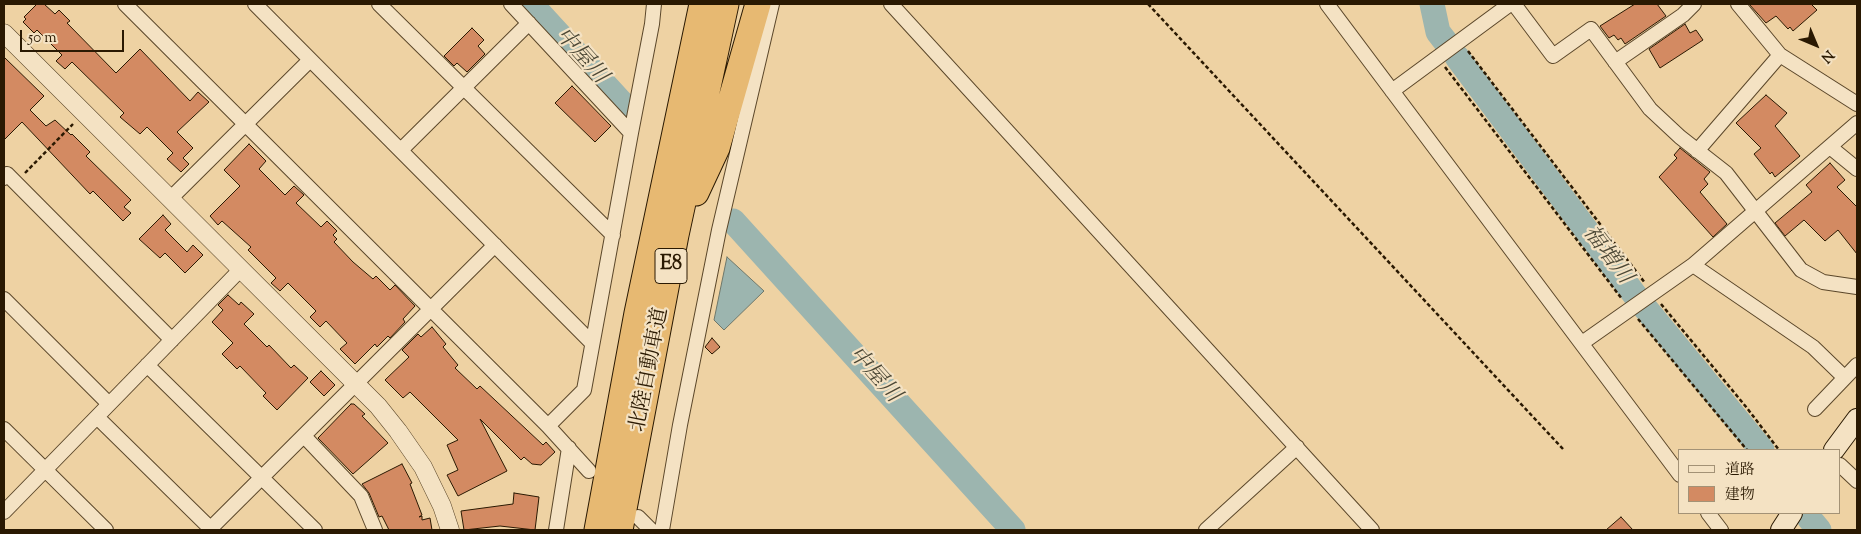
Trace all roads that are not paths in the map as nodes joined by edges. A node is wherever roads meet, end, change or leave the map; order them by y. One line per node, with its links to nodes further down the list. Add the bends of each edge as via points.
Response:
1 (254, 4): 19 (street)
2 (379, 4): 21 (street)
3 (511, 4): 16 (street)
4 (654, 4): 26 (street)
5 (702, 4): 75 (highway, 北陸自動車道 / E8, via 637,313)
6 (726, 4): 35 (highway, 北陸自動車道 / E8)
7 (758, 4): 35 (highway, via 717,148)
8 (772, 4): 77 (street, via 719,230)
9 (891, 4): 56 (street)
10 (1326, 4): 22 (street)
11 (1510, 4): 22 (street)
12 (1514, 4): 20 (street, via 1553,56 1591,29)
13 (1694, 4): 20 (street)
14 (1738, 4): 18 (street)
15 (129, 5): 25 (street)
16 (529, 23): 21 (street); 26 (street)
17 (4, 33): 32 (street)
18 (1780, 55): 23 (street); 29 (street)
19 (310, 60): 25 (street); 28 (street)
20 (1615, 62): 29 (street, via 1650,109)
21 (464, 88): 28 (street); 34 (street)
22 (1392, 92): 44 (street)
23 (1857, 104)
24 (1857, 123): 27 (street)
25 (245, 124): 32 (street); 41 (street)
26 (631, 133): 34 (street)
27 (1830, 147): 30 (street); 33 (street)
28 (401, 150): 36 (street)
29 (1697, 151): 33 (street, via 1726,174)
30 (1857, 169)
31 (10, 180): 42 (street)
32 (170, 199): 38 (street)
33 (1756, 213): 37 (street); 39 (street, via 1801,270 1823,282)
34 (613, 235): 43 (street)
35 (676, 235): 68 (highway, 北陸自動車道 / E8)
36 (495, 245): 41 (street); 43 (street)
37 (1693, 265): 44 (street); 47 (street, via 1813,347)
38 (241, 269): 42 (street); 48 (street)
39 (1857, 287)
40 (4, 299): 49 (street)
41 (431, 309): 48 (street); 53 (street)
42 (172, 340): 46 (street)
43 (591, 342): 53 (street, via 584,390)
44 (1582, 343): 62 (street)
45 (1857, 364): 47 (street)
46 (148, 365): 49 (street); 63 (street)
47 (1844, 377): 50 (street)
48 (356, 384): 55 (street); 73 (street, via 411,448 433,486)
49 (109, 404): 51 (street)
50 (1815, 409)
51 (97, 417): 60 (street); 70 (street)
52 (1857, 419): 58 (main road)
53 (548, 426): 57 (street)
54 (4, 429): 60 (street)
55 (304, 436): 63 (street); 72 (street, via 361,496)
56 (1297, 447): 78 (street); 79 (street)
57 (569, 448): 61 (street); 74 (street)
58 (1835, 449)
59 (1841, 466): 64 (street)
60 (45, 470): 65 (street); 69 (street)
61 (589, 470)
62 (1678, 471)
63 (262, 478): 70 (street); 71 (street)
64 (1857, 481)
65 (4, 512)
66 (1709, 514): 80 (street)
67 (1791, 514): 81 (main road)
68 (629, 524): 76 (street)
69 (106, 530)
70 (210, 530)
71 (315, 530)
72 (375, 530)
73 (450, 530)
74 (556, 530)
75 (597, 530)
76 (651, 530)
77 (662, 530)
78 (1206, 530)
79 (1372, 530)
80 (1721, 530)
81 (1781, 530)

